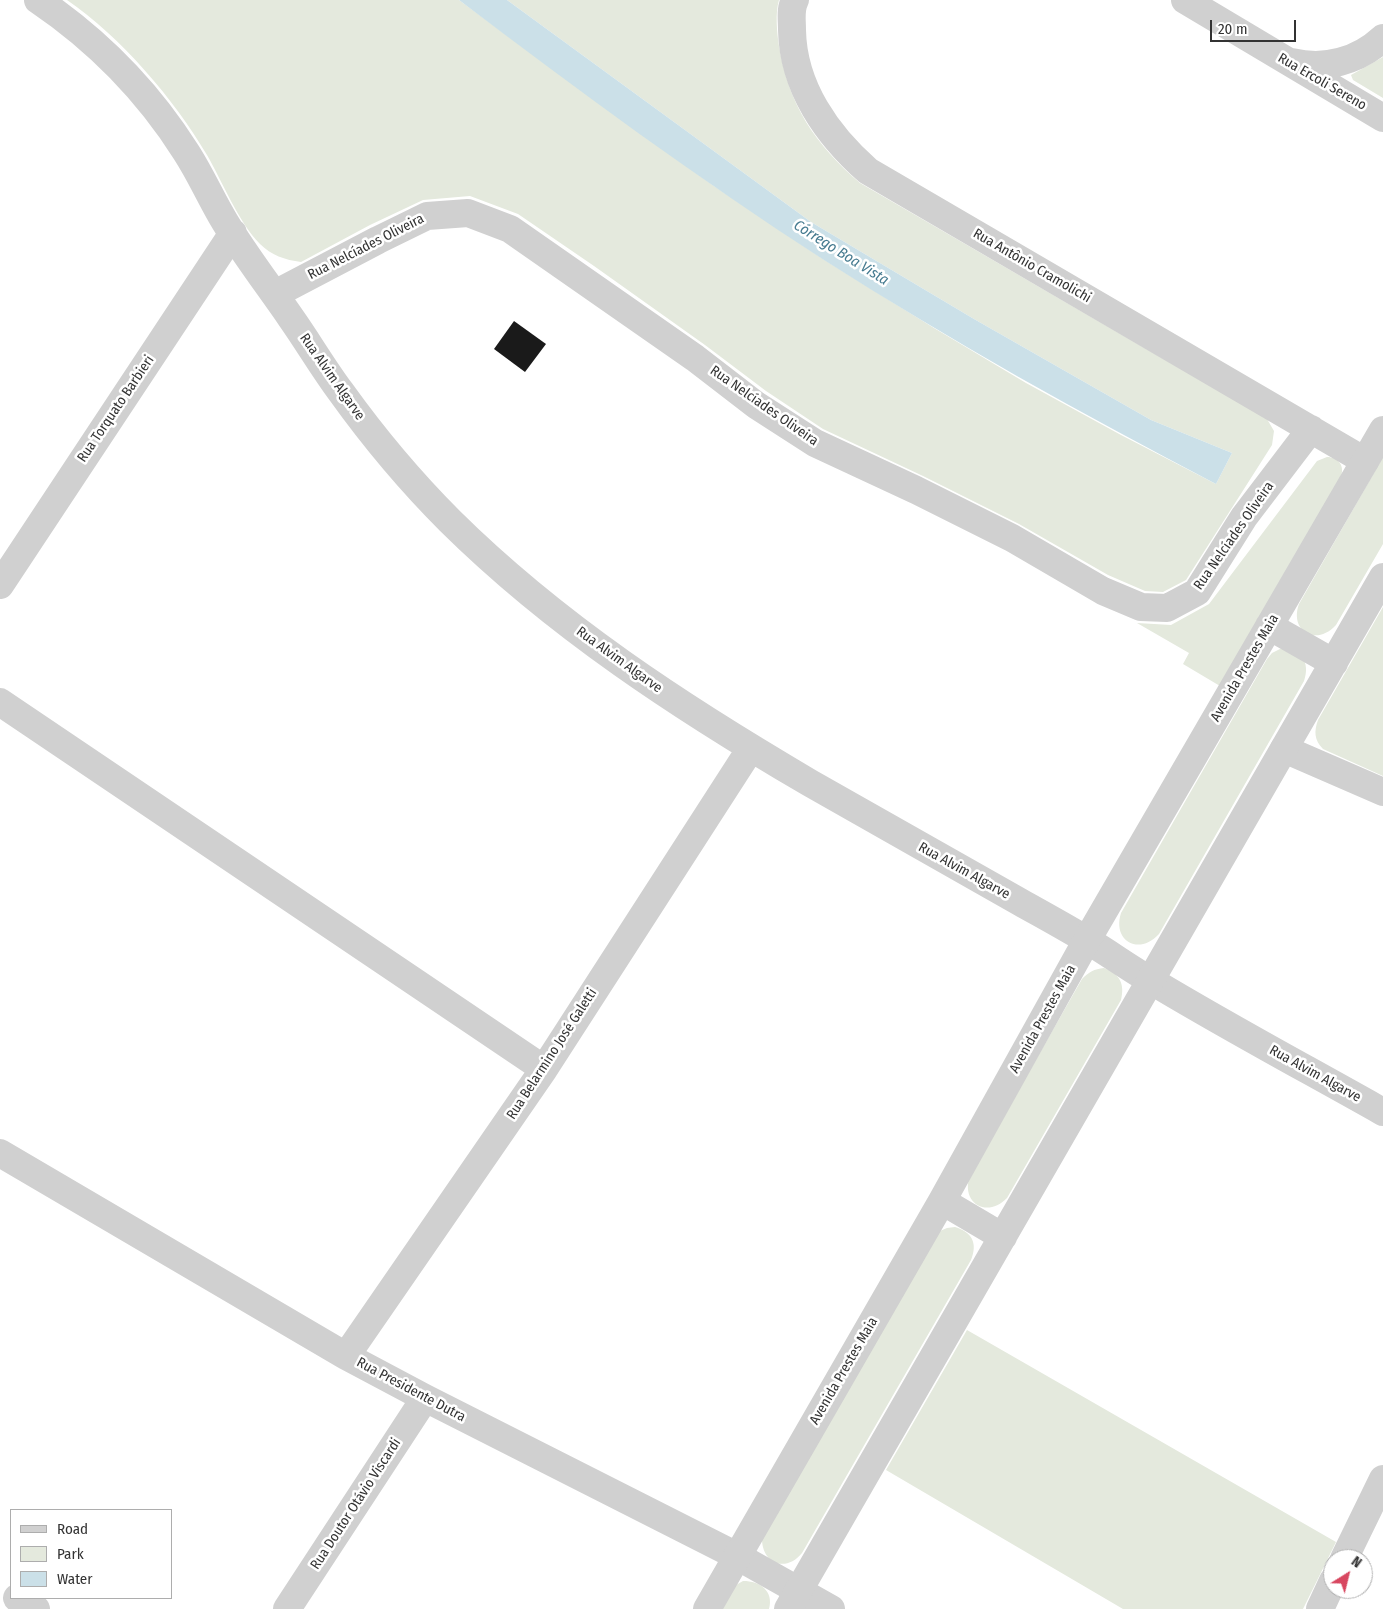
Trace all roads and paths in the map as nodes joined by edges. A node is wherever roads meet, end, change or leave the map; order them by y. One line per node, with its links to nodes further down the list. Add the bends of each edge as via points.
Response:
1 (38, 0): 7 (street, Rua Alvim Algarve, via 90,40 162,117 186,150)
2 (795, 0): 9 (street, Rua Antônio Cramolichi, via 792,35 803,86 829,132 868,171)
3 (1185, 0): 5 (street, Rua Ercoli Sereno)
4 (1383, 38): 5 (street, via 1358,56 1332,64 1304,65)
5 (1286, 61): 6 (street, Rua Ercoli Sereno)
6 (1383, 118)
7 (233, 233): 8 (street, Rua Alvim Algarve); 13 (street, Rua Torquato Barbieri)
8 (275, 294): 9 (street, Rua Nelcíades Oliveira, via 427,216 468,212 510,229 815,444 1012,538 1102,591 1141,607 1167,608 1197,592 1244,517); 17 (street, Rua Alvim Algarve, via 373,435 451,522 508,574 586,637 634,673)
9 (1311, 429): 11 (street, Rua Antônio Cramolichi)
10 (1383, 430): 11 (street, Avenida Prestes Maia)
11 (1365, 461): 14 (street, Avenida Prestes Maia)
12 (1383, 577): 15 (street)
13 (0, 584)
14 (1269, 626): 15 (street); 20 (street, Avenida Prestes Maia)
15 (1334, 663): 18 (street)
16 (0, 702): 22 (street)
17 (751, 748): 20 (street, Rua Alvim Algarve); 22 (street, Rua Belarmino José Galetti)
18 (1284, 749): 19 (street); 21 (street)
19 (1383, 792)
20 (1087, 940): 21 (street, Rua Alvim Algarve); 25 (street, Avenida Prestes Maia)
21 (1150, 980): 23 (street, Rua Alvim Algarve); 26 (street)
22 (544, 1069): 27 (street, Rua Belarmino José Galetti)
23 (1383, 1112)
24 (0, 1153): 27 (street, Rua Presidente Dutra)
25 (942, 1200): 26 (street); 32 (street, Avenida Prestes Maia)
26 (1003, 1236): 34 (street)
27 (346, 1356): 28 (street, Rua Presidente Dutra)
28 (425, 1398): 32 (street, Rua Presidente Dutra); 36 (street, Rua Doutor Otávio Viscardi)
29 (1383, 1479): 30 (street)
30 (1375, 1515): 31 (street)
31 (1351, 1549)
32 (737, 1556): 34 (street, Rua Presidente Dutra); 37 (street, Avenida Prestes Maia)
33 (19, 1599): 35 (street)
34 (793, 1600): 38 (street, Rua Presidente Dutra)
35 (36, 1609)
36 (287, 1609)
37 (706, 1609)
38 (831, 1609)

